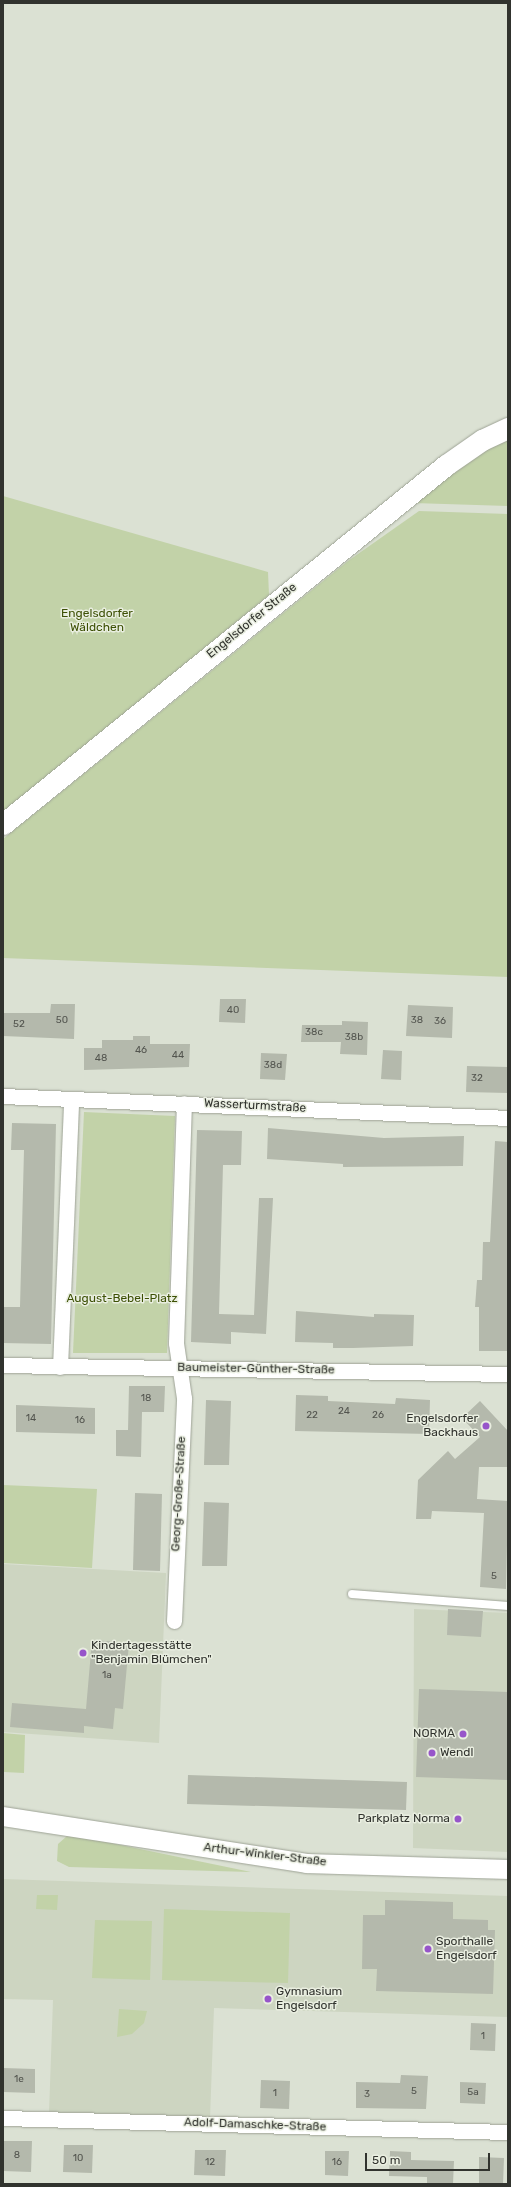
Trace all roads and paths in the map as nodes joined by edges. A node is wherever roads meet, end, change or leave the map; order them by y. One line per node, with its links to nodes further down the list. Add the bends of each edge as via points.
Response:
1 (508, 428): 2 (main road, Engelsdorfer Straße, via 482,440 446,465)
2 (3, 824)
3 (3, 1096): 4 (street, Wasserturmstraße)
4 (71, 1101): 5 (street, Wasserturmstraße); 8 (street)
5 (184, 1103): 6 (street, Wasserturmstraße); 9 (street, via 176,1343)
6 (508, 1118)
7 (3, 1365): 8 (street, Baumeister-Günther-Straße)
8 (60, 1367): 9 (street, Baumeister-Günther-Straße)
9 (181, 1367): 10 (street, Baumeister-Günther-Straße); 13 (street, Georg-Große-Straße, via 184,1398)
10 (508, 1374)
11 (352, 1594): 12 (lane)
12 (508, 1606)
13 (174, 1620)
14 (3, 1816): 15 (street, Arthur-Winkler-Straße)
15 (48, 1822): 16 (street, Arthur-Winkler-Straße); 17 (street, Arthur-Winkler-Straße, via 306,1863)
16 (3, 1824)
17 (508, 1869)
18 (3, 2118): 19 (street, Adolf-Damaschke-Straße)
19 (508, 2132)

